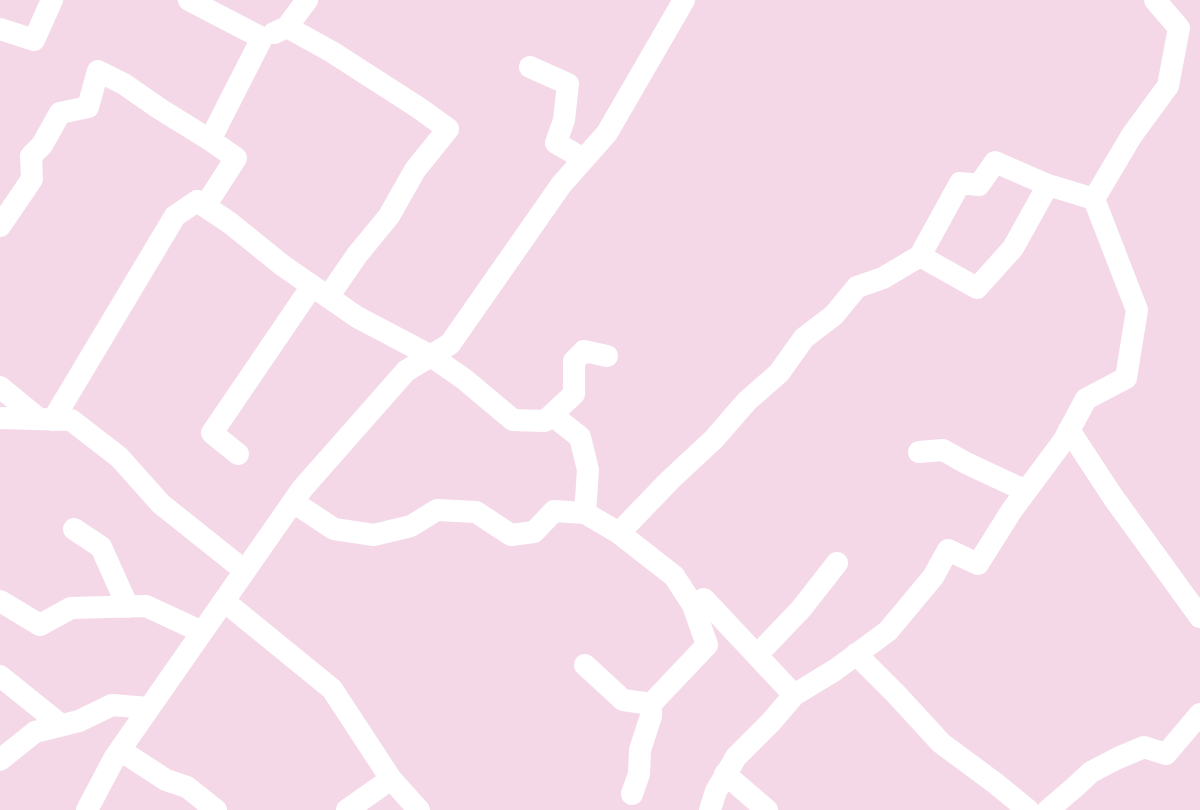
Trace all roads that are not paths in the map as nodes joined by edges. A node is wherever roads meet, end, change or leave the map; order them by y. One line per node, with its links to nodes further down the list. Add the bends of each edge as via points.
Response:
1 (52, 0): 7 (street, via 34,40)
2 (188, 0): 8 (street)
3 (307, 0): 6 (street)
4 (684, 0): 11 (street, via 607,133)
5 (1155, 0): 13 (street, via 1179,28 1168,86 1132,135)
6 (287, 27): 8 (street); 17 (street, via 332,52 419,108 448,130 415,170 389,216 358,255)
7 (0, 29)
8 (262, 38): 10 (street)
9 (530, 67): 11 (street, via 568,84 564,120 556,143)
10 (210, 140): 14 (street, via 236,158); 15 (street, via 160,110 124,84 98,71 88,106 60,113 42,145 31,156 32,179)
11 (584, 159): 18 (street, via 561,185 450,344)
12 (1048, 186): 13 (street); 16 (street, via 995,162 978,185 960,182); 16 (street, via 1013,248 977,288)
13 (1094, 199): 24 (street, via 1137,310 1126,378 1086,399)
14 (205, 206): 17 (street); 23 (street, via 197,201 175,216)
15 (0, 226)
16 (920, 256): 31 (street, via 883,278 857,287 834,315 804,338 779,373 747,401 714,439)
17 (320, 291): 18 (street, via 358,317); 26 (street, via 212,433)
18 (431, 356): 21 (street, via 464,379 512,420 545,421); 28 (street, via 406,372)
19 (607, 356): 21 (street, via 584,351 574,361 574,394)
20 (0, 387): 23 (street)
21 (552, 415): 29 (street, via 580,437 588,470)
22 (0, 418): 23 (street)
23 (46, 419): 33 (street, via 71,420 119,457 161,504)
24 (1069, 430): 27 (street); 38 (street, via 1113,497)
25 (919, 452): 27 (street, via 943,450)
26 (238, 454)
27 (1026, 491): 40 (street, via 978,564 948,550 932,577 888,631)
28 (293, 502): 29 (street, via 334,529 374,535 411,526 437,510 476,512 511,535 534,532 554,511); 33 (street)
29 (585, 513): 31 (street)
30 (74, 529): 37 (street, via 101,547)
31 (619, 533): 36 (street, via 674,576)
32 (837, 563): 41 (street, via 801,609)
33 (245, 571): 35 (street)
34 (0, 601): 37 (street, via 40,625 71,608)
35 (224, 601): 39 (street); 52 (street, via 332,689)
36 (693, 605): 41 (street, via 704,599); 45 (street, via 707,645)
37 (128, 607): 39 (street, via 146,606)
38 (1200, 617)
39 (202, 632): 46 (street)
40 (856, 654): 44 (street); 60 (street, via 941,744)
41 (757, 655): 44 (street)
42 (585, 665): 45 (street, via 623,700)
43 (0, 676): 48 (street)
44 (794, 695): 51 (street, via 736,757)
45 (651, 704): 53 (street, via 651,716 640,750 638,774)
46 (149, 708): 48 (street, via 112,705 79,721); 49 (street)
47 (1200, 714): 61 (street, via 1166,754 1144,747 1118,758 1091,772)
48 (61, 726): 50 (street, via 35,732)
49 (120, 750): 54 (street); 55 (street, via 166,780 187,787)
50 (0, 760)
51 (725, 774): 58 (street); 59 (street)
52 (391, 779): 56 (street); 57 (street)
53 (632, 794)
54 (87, 810)
55 (216, 810)
56 (347, 810)
57 (419, 810)
58 (710, 810)
59 (767, 810)
60 (1028, 810)
61 (1048, 810)

